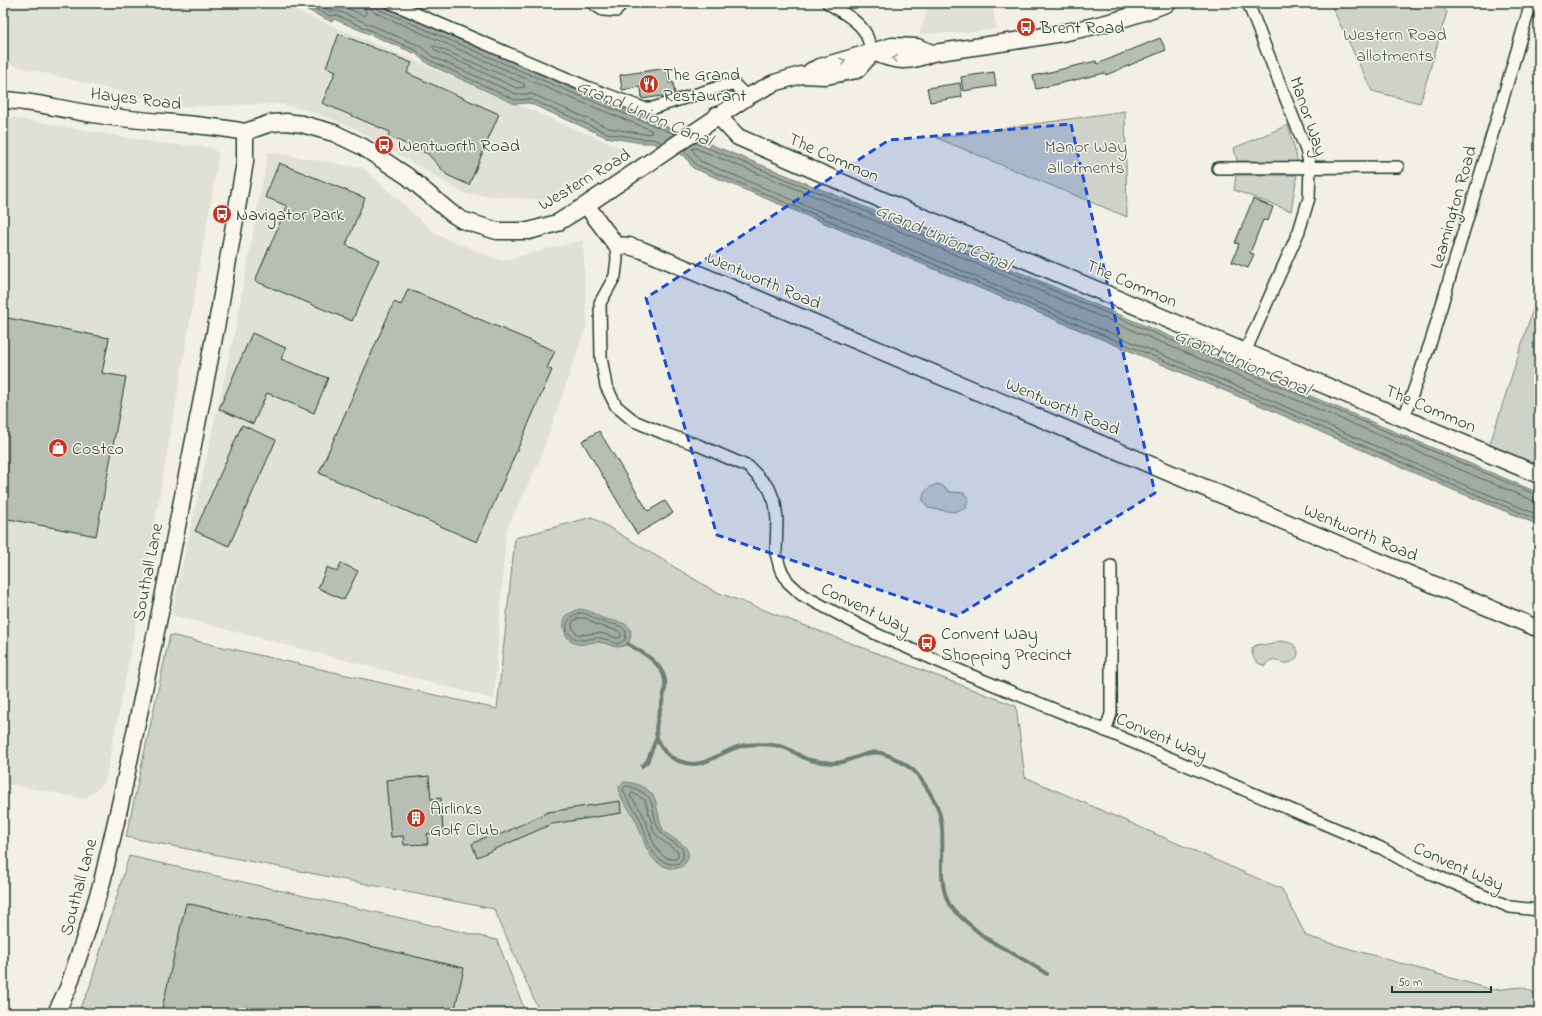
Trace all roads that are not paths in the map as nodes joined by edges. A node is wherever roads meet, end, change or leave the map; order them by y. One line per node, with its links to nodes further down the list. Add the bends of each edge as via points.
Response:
1 (390, 3): 10 (street, via 587,88 643,108 653,108 722,86 735,85)
2 (592, 3): 3 (street, via 603,10 616,11)
3 (622, 3)
4 (828, 3): 8 (street, via 860,27)
5 (1168, 3): 8 (street, via 1142,14 1072,32 932,53 918,59 889,59)
6 (1248, 3): 15 (street, Manor Way, via 1306,150)
7 (1531, 3): 21 (street, Leamington Road, via 1432,338)
8 (873, 52): 10 (street, Western Road, via 858,70 826,76 806,74 774,83)
9 (3, 91): 12 (street, Hayes Road)
10 (747, 97): 13 (street, Western Road)
11 (3, 100): 12 (street, Hayes Road)
12 (23, 100): 14 (street, Hayes Road, via 93,114 143,121 216,126)
13 (718, 115): 18 (street, Western Road); 20 (street, The Common, via 738,137)
14 (245, 132): 18 (street, Western Road, via 271,123 286,122 334,133 363,147 407,176 462,220 497,231 529,231 557,223); 27 (street, Southall Lane, via 245,162 220,312 121,800 88,931 68,988)
15 (1310, 167): 16 (street); 17 (street); 20 (street, Manor Way, via 1309,198 1299,231)
16 (1398, 167)
17 (1218, 168)
18 (586, 205): 19 (street)
19 (616, 245): 24 (street, Wentworth Road, via 642,250); 25 (street, Convent Way, via 615,276 600,303 601,357 606,386 616,406 634,421 749,467 769,488 775,503 776,553 780,568 788,582 802,595 876,634)
20 (1245, 352): 21 (street, The Common)
21 (1404, 418): 22 (street, The Common)
22 (1539, 475)
23 (1111, 566): 25 (street, via 1111,714)
24 (1539, 629)
25 (1105, 731): 26 (street, Convent Way, via 1381,848 1413,866 1510,907)
26 (1539, 910)
27 (56, 1013)

